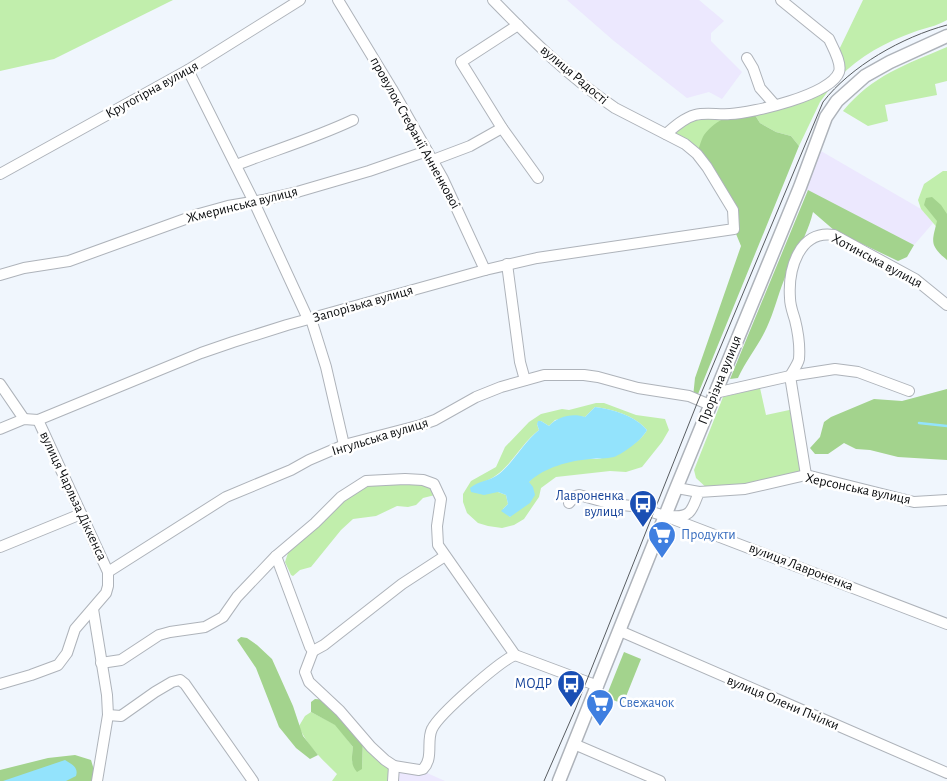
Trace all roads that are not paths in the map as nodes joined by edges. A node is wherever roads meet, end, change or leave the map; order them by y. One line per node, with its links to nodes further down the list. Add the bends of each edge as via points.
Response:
1 (300, 0): 9 (street, Крутогірна вулиця)
2 (338, 0): 14 (street, провулок Стефанії Анненкової)
3 (493, 0): 6 (street, вулиця Радості)
4 (781, 0): 5 (street)
5 (795, 4): 10 (street, via 829,39 839,71 822,88)
6 (518, 25): 12 (street, via 461,62); 13 (street, вулиця Радості, via 548,56 604,101)
7 (947, 36): 30 (main road, Прорізна вулиця, via 871,72 832,108)
8 (747, 58): 10 (street, via 760,88)
9 (188, 70): 16 (street); 17 (street, Крутогірна вулиця)
10 (775, 106): 13 (street, via 753,112 697,115 679,123)
11 (353, 120): 16 (street)
12 (502, 128): 15 (street, via 470,146); 18 (street)
13 (666, 134): 20 (street, вулиця Радості, via 699,156 733,210)
14 (427, 151): 15 (street, провулок Стефанії Анненкової); 19 (street, Жмеринська вулиця, via 369,171)
15 (433, 160): 22 (street, провулок Стефанії Анненкової)
16 (236, 165): 19 (street)
17 (0, 174)
18 (538, 178)
19 (254, 202): 23 (street, Жмеринська вулиця, via 199,214 69,261); 25 (street)
20 (734, 222): 21 (street, Запорізька вулиця, via 734,229)
21 (507, 264): 22 (street, Запорізька вулиця); 27 (street)
22 (484, 270): 25 (street, Запорізька вулиця)
23 (0, 275)
24 (947, 305): 26 (street, Хотинська вулиця, via 915,279 839,238 827,234 815,236 805,242 792,274 790,297 799,361)
25 (310, 319): 32 (street, Запорізька вулиця, via 201,353); 34 (street, via 326,367)
26 (790, 376): 29 (street, via 845,369); 30 (street); 35 (street, Хотинська вулиця)
27 (525, 380): 30 (street, Інгульська вулиця, via 544,375 584,375 638,388); 34 (street, Інгульська вулиця, via 488,391 435,420)
28 (0, 384): 31 (street, вулиця Чарльза Діккенса)
29 (909, 391)
30 (713, 399): 36 (main road, Прорізна вулиця)
31 (24, 419): 32 (street, Запорізька вулиця); 33 (street, Запорізька вулиця)
32 (38, 420): 40 (street, вулиця Чарльза Діккенса)
33 (0, 429)
34 (344, 445): 45 (street, Інгульська вулиця, via 226,496)
35 (806, 475): 37 (street, Херсонська вулиця, via 745,489); 38 (street, Херсонська вулиця, via 914,502)
36 (677, 488): 37 (street, Херсонська вулиця); 41 (main road, Прорізна вулиця)
37 (699, 492): 41 (street, via 686,516)
38 (947, 500)
39 (569, 503): 41 (street, вулиця Лавроненка, via 579,495)
40 (81, 514): 42 (street); 45 (street, вулиця Чарльза Діккенса)
41 (665, 516): 47 (street, вулиця Лавроненка); 48 (main road, Прорізна вулиця)
42 (0, 548)
43 (276, 556): 44 (street, via 315,523 340,496 362,482 405,479 431,483 440,493 442,499 436,537); 49 (street); 51 (street, via 216,622 159,635 121,660)
44 (445, 556): 49 (street); 50 (street)
45 (108, 572): 46 (street, via 106,593)
46 (93, 609): 51 (street); 52 (street, via 75,628 69,649 58,664)
47 (947, 624)
48 (620, 632): 53 (main road, Прорізна вулиця); 57 (street, вулиця Олени Пчілки)
49 (313, 651): 56 (street, via 306,678 371,747)
50 (515, 655): 53 (street); 56 (street, via 473,686 439,718 431,730 428,760 423,769)
51 (101, 663): 54 (street)
52 (0, 684)
53 (598, 686): 55 (main road, Прорізна вулиця)
54 (108, 715): 58 (street); 59 (street, via 120,716 155,692 180,680)
55 (574, 744): 61 (main road, Прорізна вулиця); 62 (street)
56 (394, 766): 60 (street)
57 (947, 773)
58 (96, 781)
59 (253, 781)
60 (393, 781)
61 (559, 781)
62 (660, 781)

